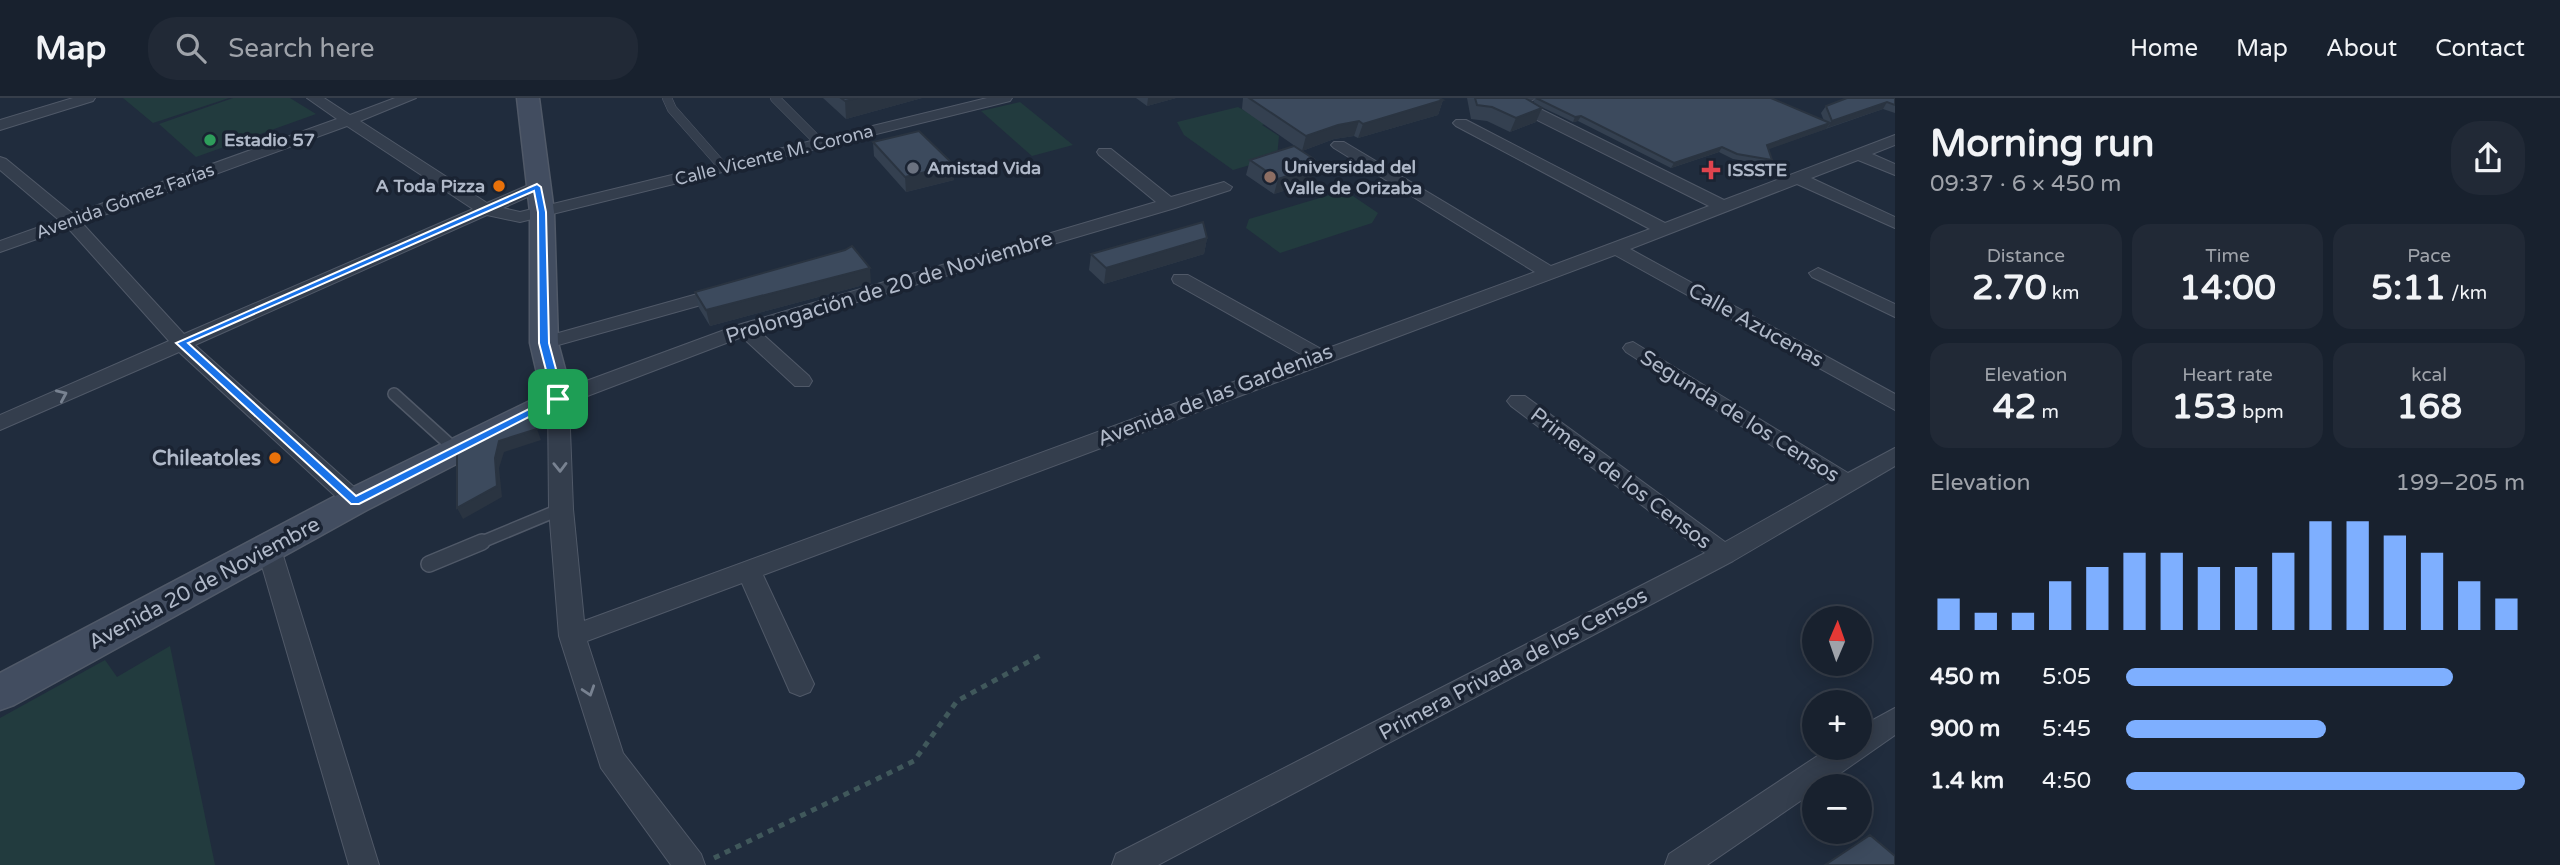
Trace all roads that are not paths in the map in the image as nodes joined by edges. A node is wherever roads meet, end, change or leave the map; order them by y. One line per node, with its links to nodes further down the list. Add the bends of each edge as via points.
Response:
1 (88, 98): 11 (street)
2 (314, 98): 9 (street)
3 (409, 98): 9 (street, Avenida Gómez Farías)
4 (528, 98): 22 (street)
5 (667, 98): 18 (lane)
6 (775, 98): 13 (lane)
7 (1005, 98): 13 (street, Calle Vicente M. Corona)
8 (1528, 98): 24 (street, via 1520,104 1524,108)
9 (349, 120): 25 (street); 26 (street, Avenida Gómez Farías)
10 (1461, 123): 28 (street)
11 (0, 125)
12 (1895, 140): 16 (street, Avenida de las Gardenias)
13 (820, 143): 18 (street, Calle Vicente M. Corona)
14 (1339, 145): 31 (street)
15 (1105, 152): 23 (street)
16 (1857, 154): 19 (street); 20 (street, Avenida de las Gardenias)
17 (0, 162): 26 (street)
18 (723, 167): 22 (street, Calle Vicente M. Corona)
19 (1895, 170)
20 (1796, 177): 24 (street, Avenida de las Gardenias); 27 (street)
21 (1224, 187): 23 (street, Prolongación de 20 de Noviembre)
22 (540, 199): 25 (street); 25 (street, via 520,218); 38 (street)
23 (1168, 204): 36 (street, Prolongación de 20 de Noviembre)
24 (1721, 206): 28 (street, Avenida de las Gardenias)
25 (486, 210): 37 (street)
26 (71, 221): 29 (street, Avenida Gómez Farías); 37 (street)
27 (1895, 223)
28 (1664, 229): 30 (street, Avenida de las Gardenias)
29 (0, 247)
30 (1616, 247): 31 (street, Avenida de las Gardenias); 45 (street, Calle Azucenas)
31 (1546, 271): 40 (street, Avenida de las Gardenias)
32 (1818, 273): 35 (street)
33 (1181, 279): 40 (street)
34 (746, 286): 38 (street)
35 (1895, 311)
36 (745, 329): 41 (street); 43 (street, Prolongación de 20 de Noviembre)
37 (181, 343): 46 (street, one-way to 37); 50 (street)
38 (544, 343): 43 (street)
39 (1633, 348): 49 (street, Segunda de los Censos)
40 (1319, 356): 55 (street, Avenida de las Gardenias)
41 (802, 381)
42 (394, 394): 47 (lane)
43 (558, 399): 47 (street, Avenida 20 de Noviembre); 51 (street, one-way to 51)
44 (1518, 401): 53 (street, Primera de los Censos)
45 (1895, 403)
46 (0, 423)
47 (457, 452): 50 (street, Avenida 20 de Noviembre)
48 (1895, 456): 49 (street, Primera Privada de los Censos)
49 (1847, 483): 53 (street, Primera Privada de los Censos)
50 (355, 501): 52 (street, Avenida 20 de Noviembre)
51 (561, 509): 54 (lane); 56 (street)
52 (270, 549): 58 (street, Avenida 20 de Noviembre); 62 (street)
53 (1724, 554): 64 (street, Primera Privada de los Censos)
54 (429, 564)
55 (748, 570): 56 (street, Avenida de las Gardenias); 57 (street)
56 (572, 636): 63 (street, one-way to 63, via 611,759)
57 (800, 684)
58 (0, 693)
59 (1895, 720): 60 (street)
60 (1872, 735)
61 (1836, 760): 65 (street)
62 (364, 865)
63 (690, 865)
64 (1127, 865)
65 (1680, 865)

